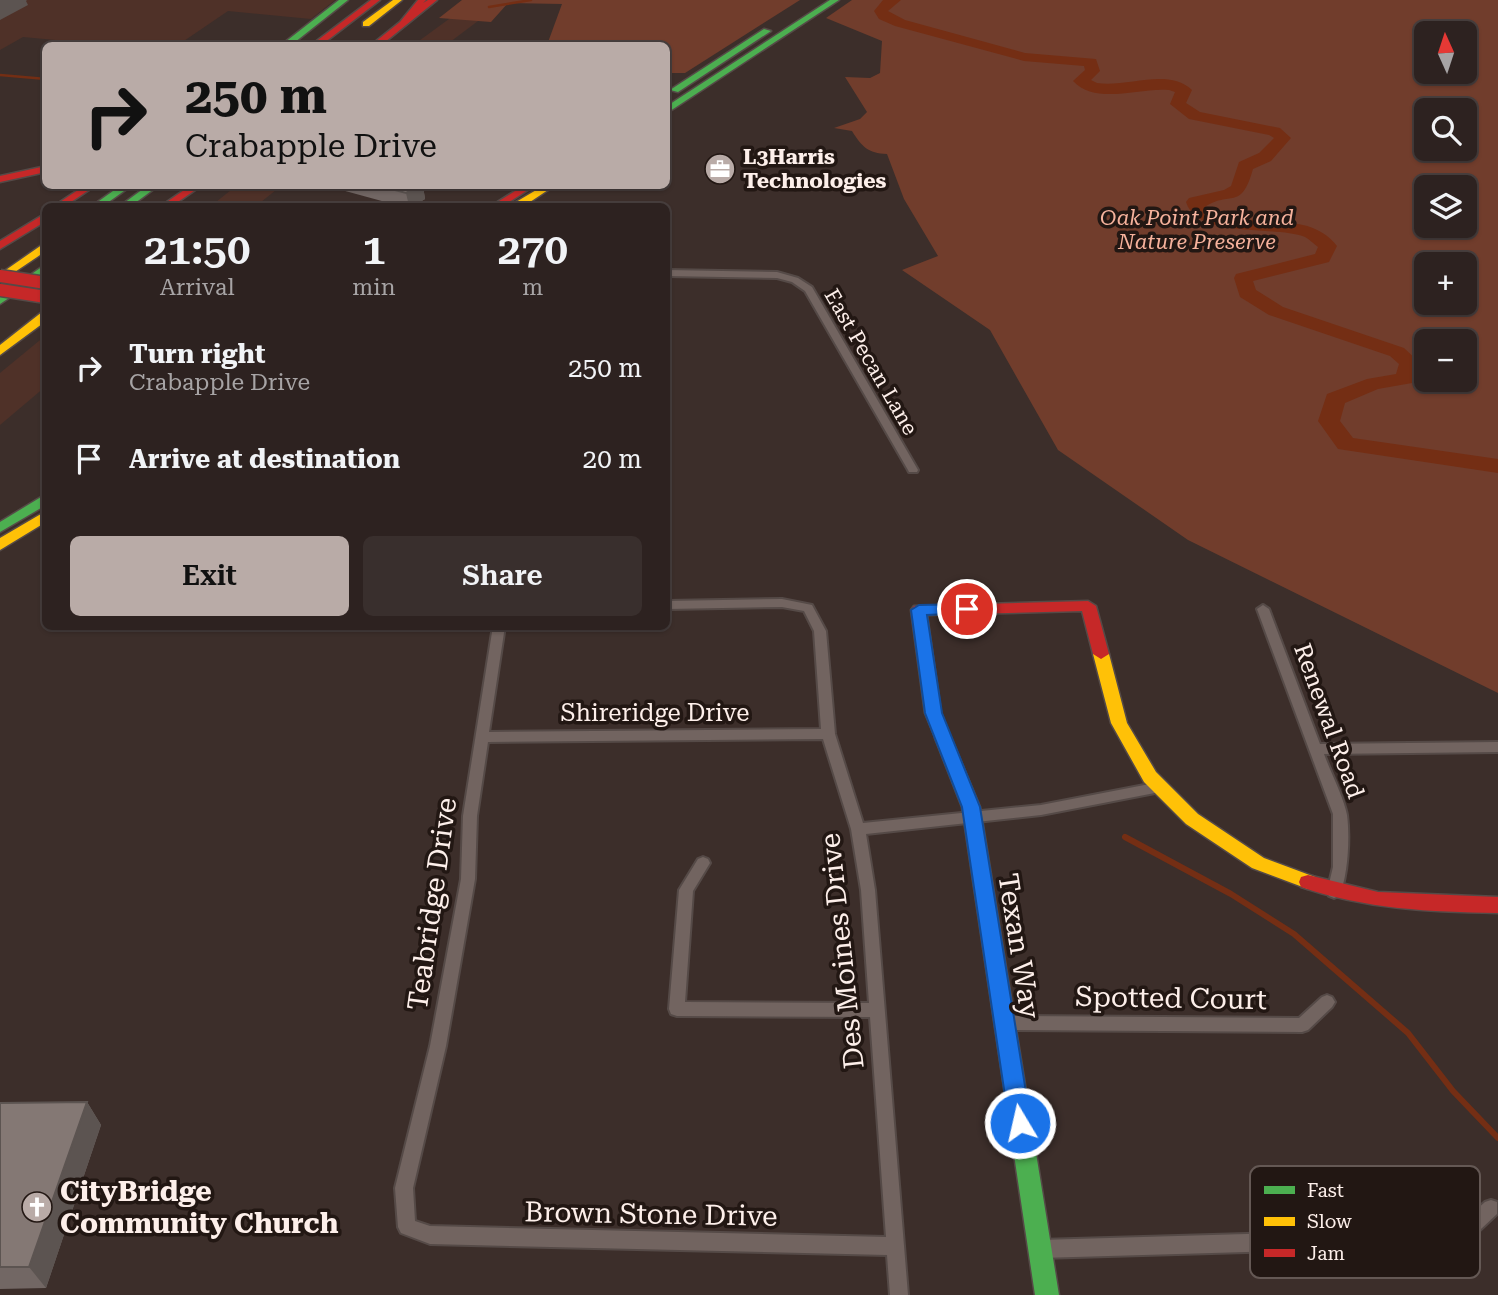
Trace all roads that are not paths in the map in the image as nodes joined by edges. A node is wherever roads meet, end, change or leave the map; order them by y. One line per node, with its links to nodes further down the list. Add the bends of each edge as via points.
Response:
1 (344, 0): 9 (main road)
2 (376, 0): 10 (main road)
3 (398, 0): 11 (main road)
4 (422, 0): 8 (main road)
5 (433, 0): 8 (main road)
6 (815, 0): 13 (main road)
7 (835, 0): 14 (main road)
8 (404, 22): 12 (main road)
9 (289, 42)
10 (319, 42)
11 (343, 42)
12 (379, 42)
13 (724, 57): 14 (main road); 15 (main road)
14 (743, 62): 16 (main road)
15 (670, 93)
16 (670, 108)
17 (42, 172): 18 (main road)
18 (0, 181)
19 (84, 189): 26 (main road)
20 (122, 189): 27 (main road)
21 (149, 189): 28 (main road)
22 (192, 189): 29 (main road)
23 (204, 189): 30 (main road)
24 (524, 189): 31 (main road)
25 (544, 189): 32 (main road)
26 (63, 203)
27 (101, 203)
28 (129, 203)
29 (170, 203)
30 (186, 203)
31 (501, 203)
32 (521, 203)
33 (42, 219): 34 (main road)
34 (0, 246)
35 (42, 248): 38 (main road)
36 (42, 270): 42 (main road)
37 (670, 273): 47 (street, East Pecan Lane, via 777,275 809,289)
38 (0, 277): 39 (main road, bridge)
39 (42, 282)
40 (0, 290): 41 (main road, bridge)
41 (42, 297)
42 (0, 301)
43 (42, 301): 45 (main road)
44 (42, 318): 46 (main road)
45 (0, 335)
46 (0, 351)
47 (913, 470)
48 (42, 501): 50 (main road)
49 (42, 518): 51 (main road)
50 (6, 525): 51 (main road)
51 (27, 528): 52 (main road)
52 (0, 545)
53 (670, 605): 56 (street, Des Moines Drive, via 782,603 808,608 820,631)
54 (1263, 610): 59 (street, Renewal Road)
55 (498, 630): 57 (street, Teabridge Drive)
56 (828, 734): 57 (street, Shireridge Drive); 62 (street, Des Moines Drive)
57 (483, 737): 72 (street, Teabridge Drive, via 470,816 468,879 438,1046 404,1188)
58 (1498, 747): 59 (street)
59 (1316, 749): 64 (street, Renewal Road, via 1340,814 1340,867)
60 (1160, 787): 61 (street); 61 (main road, Texan Way, via 1119,723 1088,606 919,610 933,713); 64 (main road, via 1192,819 1258,863)
61 (973, 818): 62 (street); 69 (main road, Texan Way)
62 (858, 829): 68 (street, Des Moines Drive, via 869,891)
63 (703, 863): 67 (street, via 686,890)
64 (1334, 892): 65 (main road, via 1407,904)
65 (1498, 905)
66 (1327, 1002): 69 (street, Spotted Court, via 1302,1025)
67 (677, 1009): 68 (street)
68 (878, 1010): 74 (street, Des Moines Drive)
69 (1004, 1023): 75 (main road, Texan Way)
70 (1491, 1208): 71 (street)
71 (1480, 1218)
72 (407, 1227): 74 (street, Brown Stone Drive, via 430,1234)
73 (1250, 1244): 75 (street)
74 (895, 1247): 76 (street, Des Moines Drive)
75 (1040, 1250): 77 (main road, Texan Way)
76 (899, 1295)
77 (1047, 1295)

